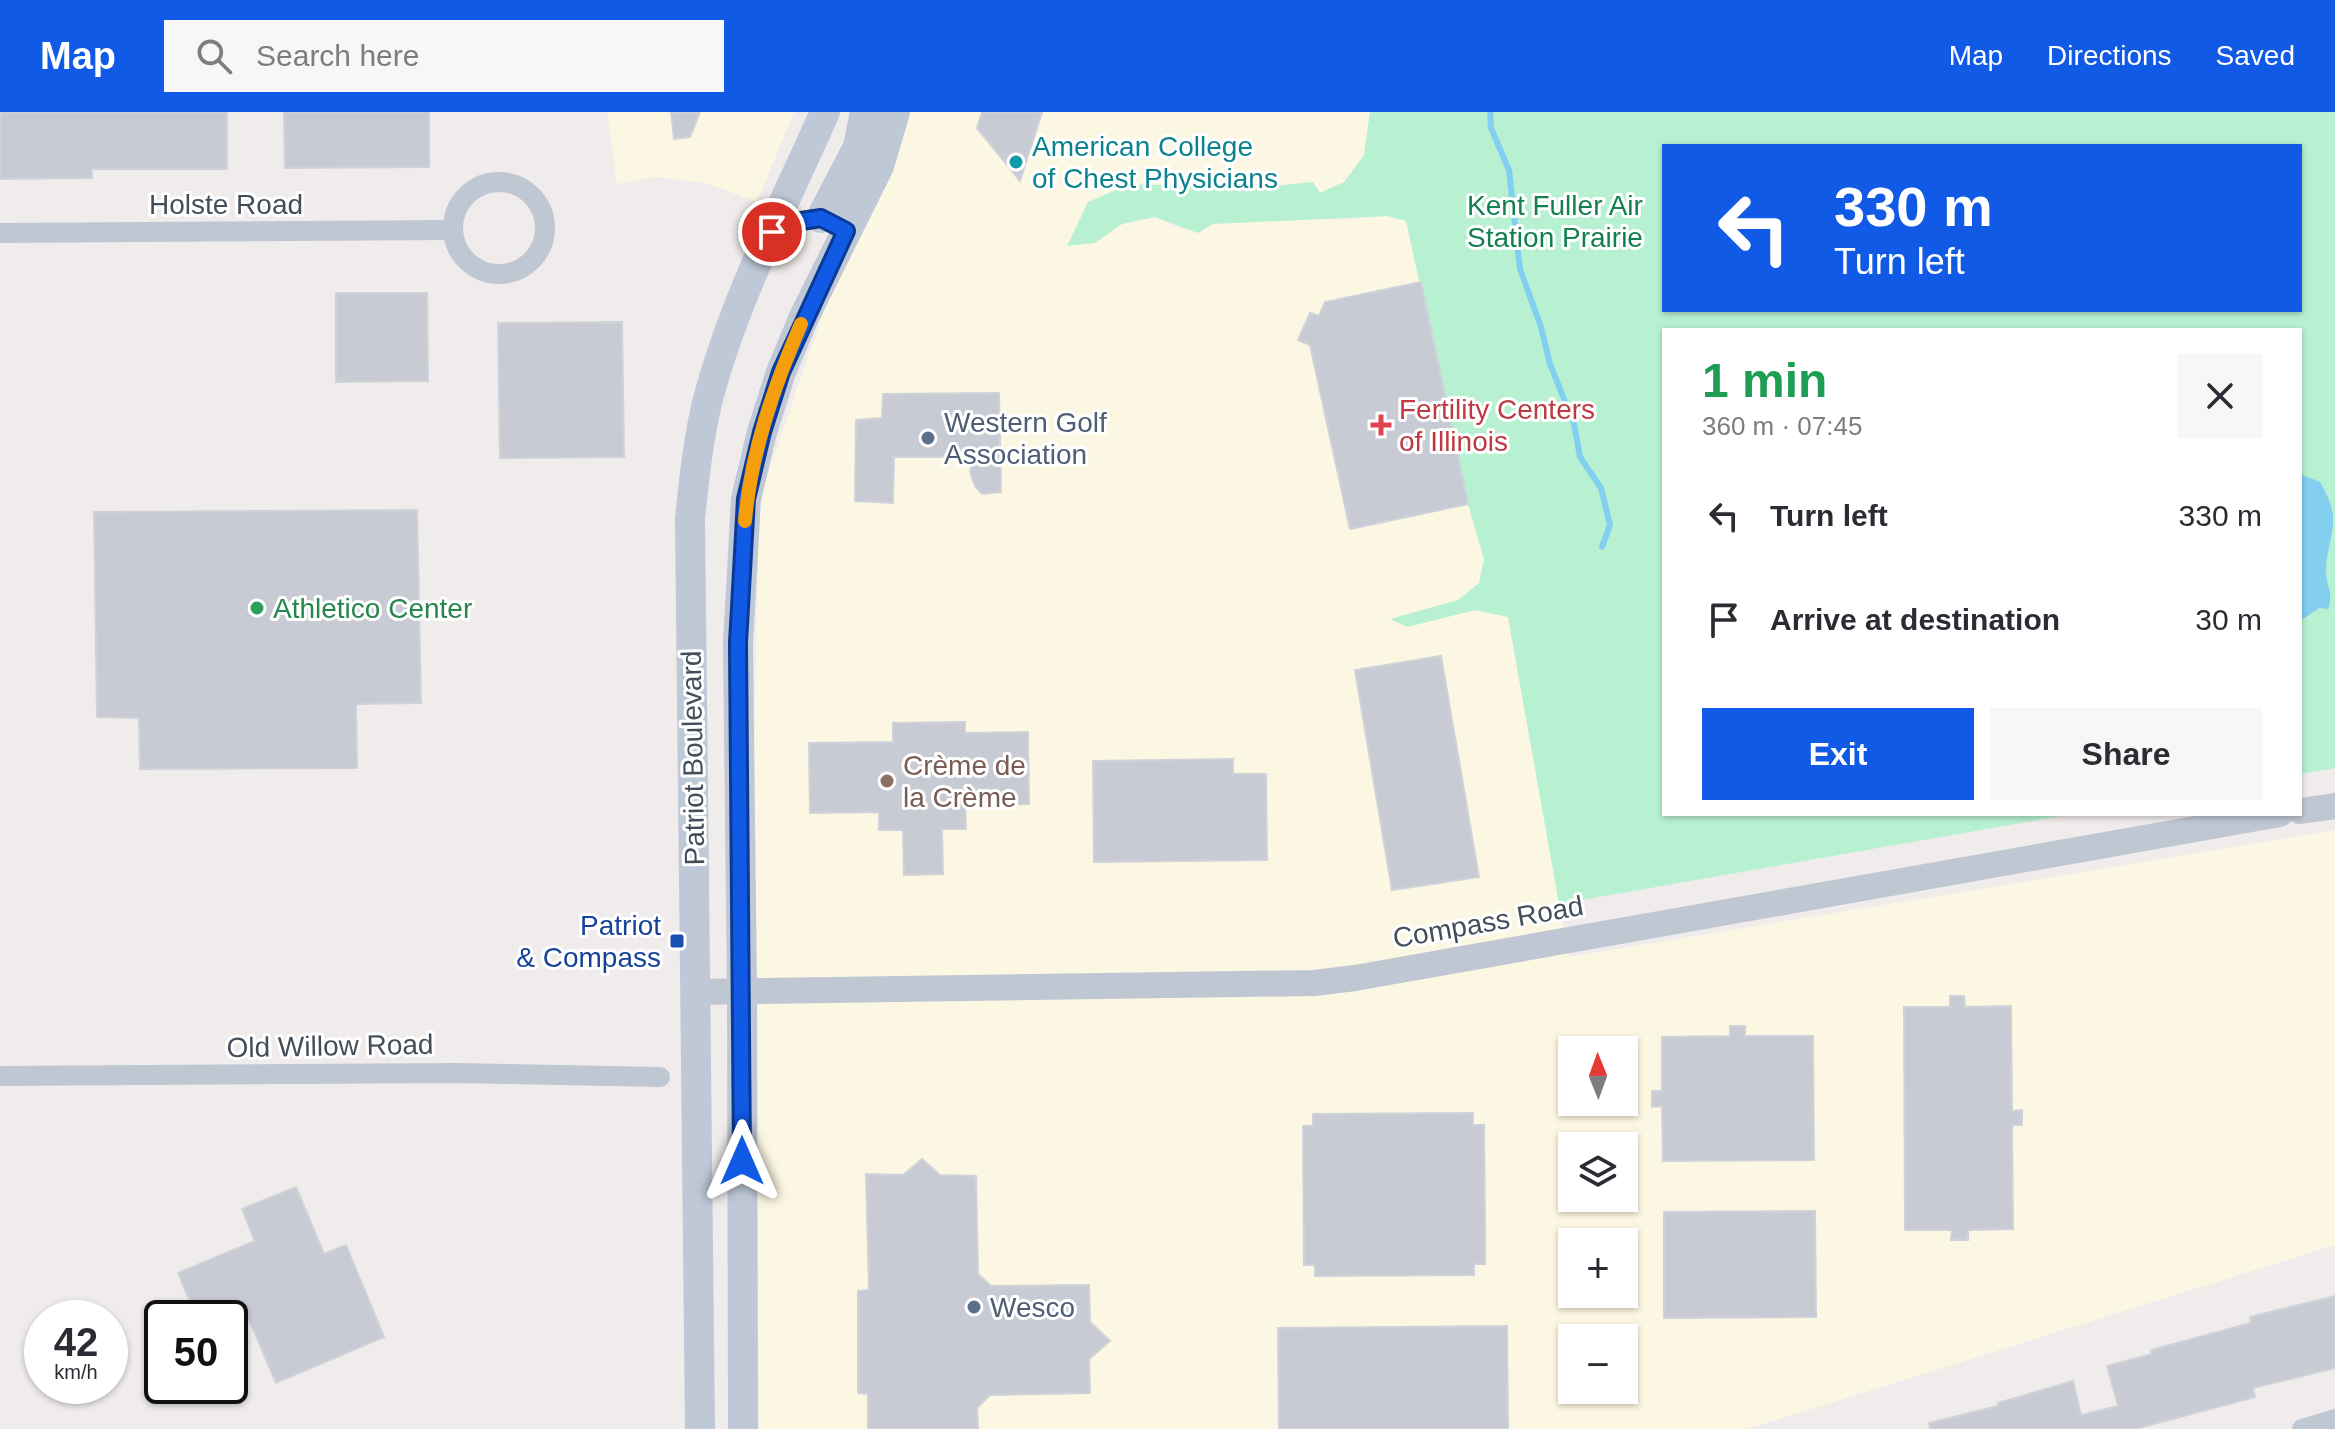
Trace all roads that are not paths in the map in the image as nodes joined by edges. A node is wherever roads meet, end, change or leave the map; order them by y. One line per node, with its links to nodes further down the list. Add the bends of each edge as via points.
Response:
1 (825, 112): 6 (main road, Patriot Boulevard)
2 (865, 112): 4 (main road)
3 (895, 112): 4 (main road, Patriot Boulevard, via 879,166)
4 (834, 225): 6 (main road, via 795,222); 11 (main road, Patriot Boulevard, via 781,372 746,499 738,643)
5 (453, 230): 5 (street, via 463,257 474,267 502,275 530,264 545,239 546,224 534,197 508,182 493,182 466,195); 7 (street, Holste Road)
6 (772, 232): 12 (main road, Patriot Boulevard, via 723,351 696,463 690,627)
7 (0, 233)
8 (2335, 806): 9 (street)
9 (2302, 811)
10 (2269, 816): 11 (street, Compass Road, via 1339,980)
11 (742, 991): 12 (street, Compass Road); 17 (main road, Patriot Boulevard)
12 (696, 992): 16 (main road, Patriot Boulevard)
13 (0, 1076): 14 (street, Old Willow Road)
14 (660, 1077)
15 (2335, 1419): 18 (street)
16 (700, 1429)
17 (743, 1429)
18 (2302, 1429)

